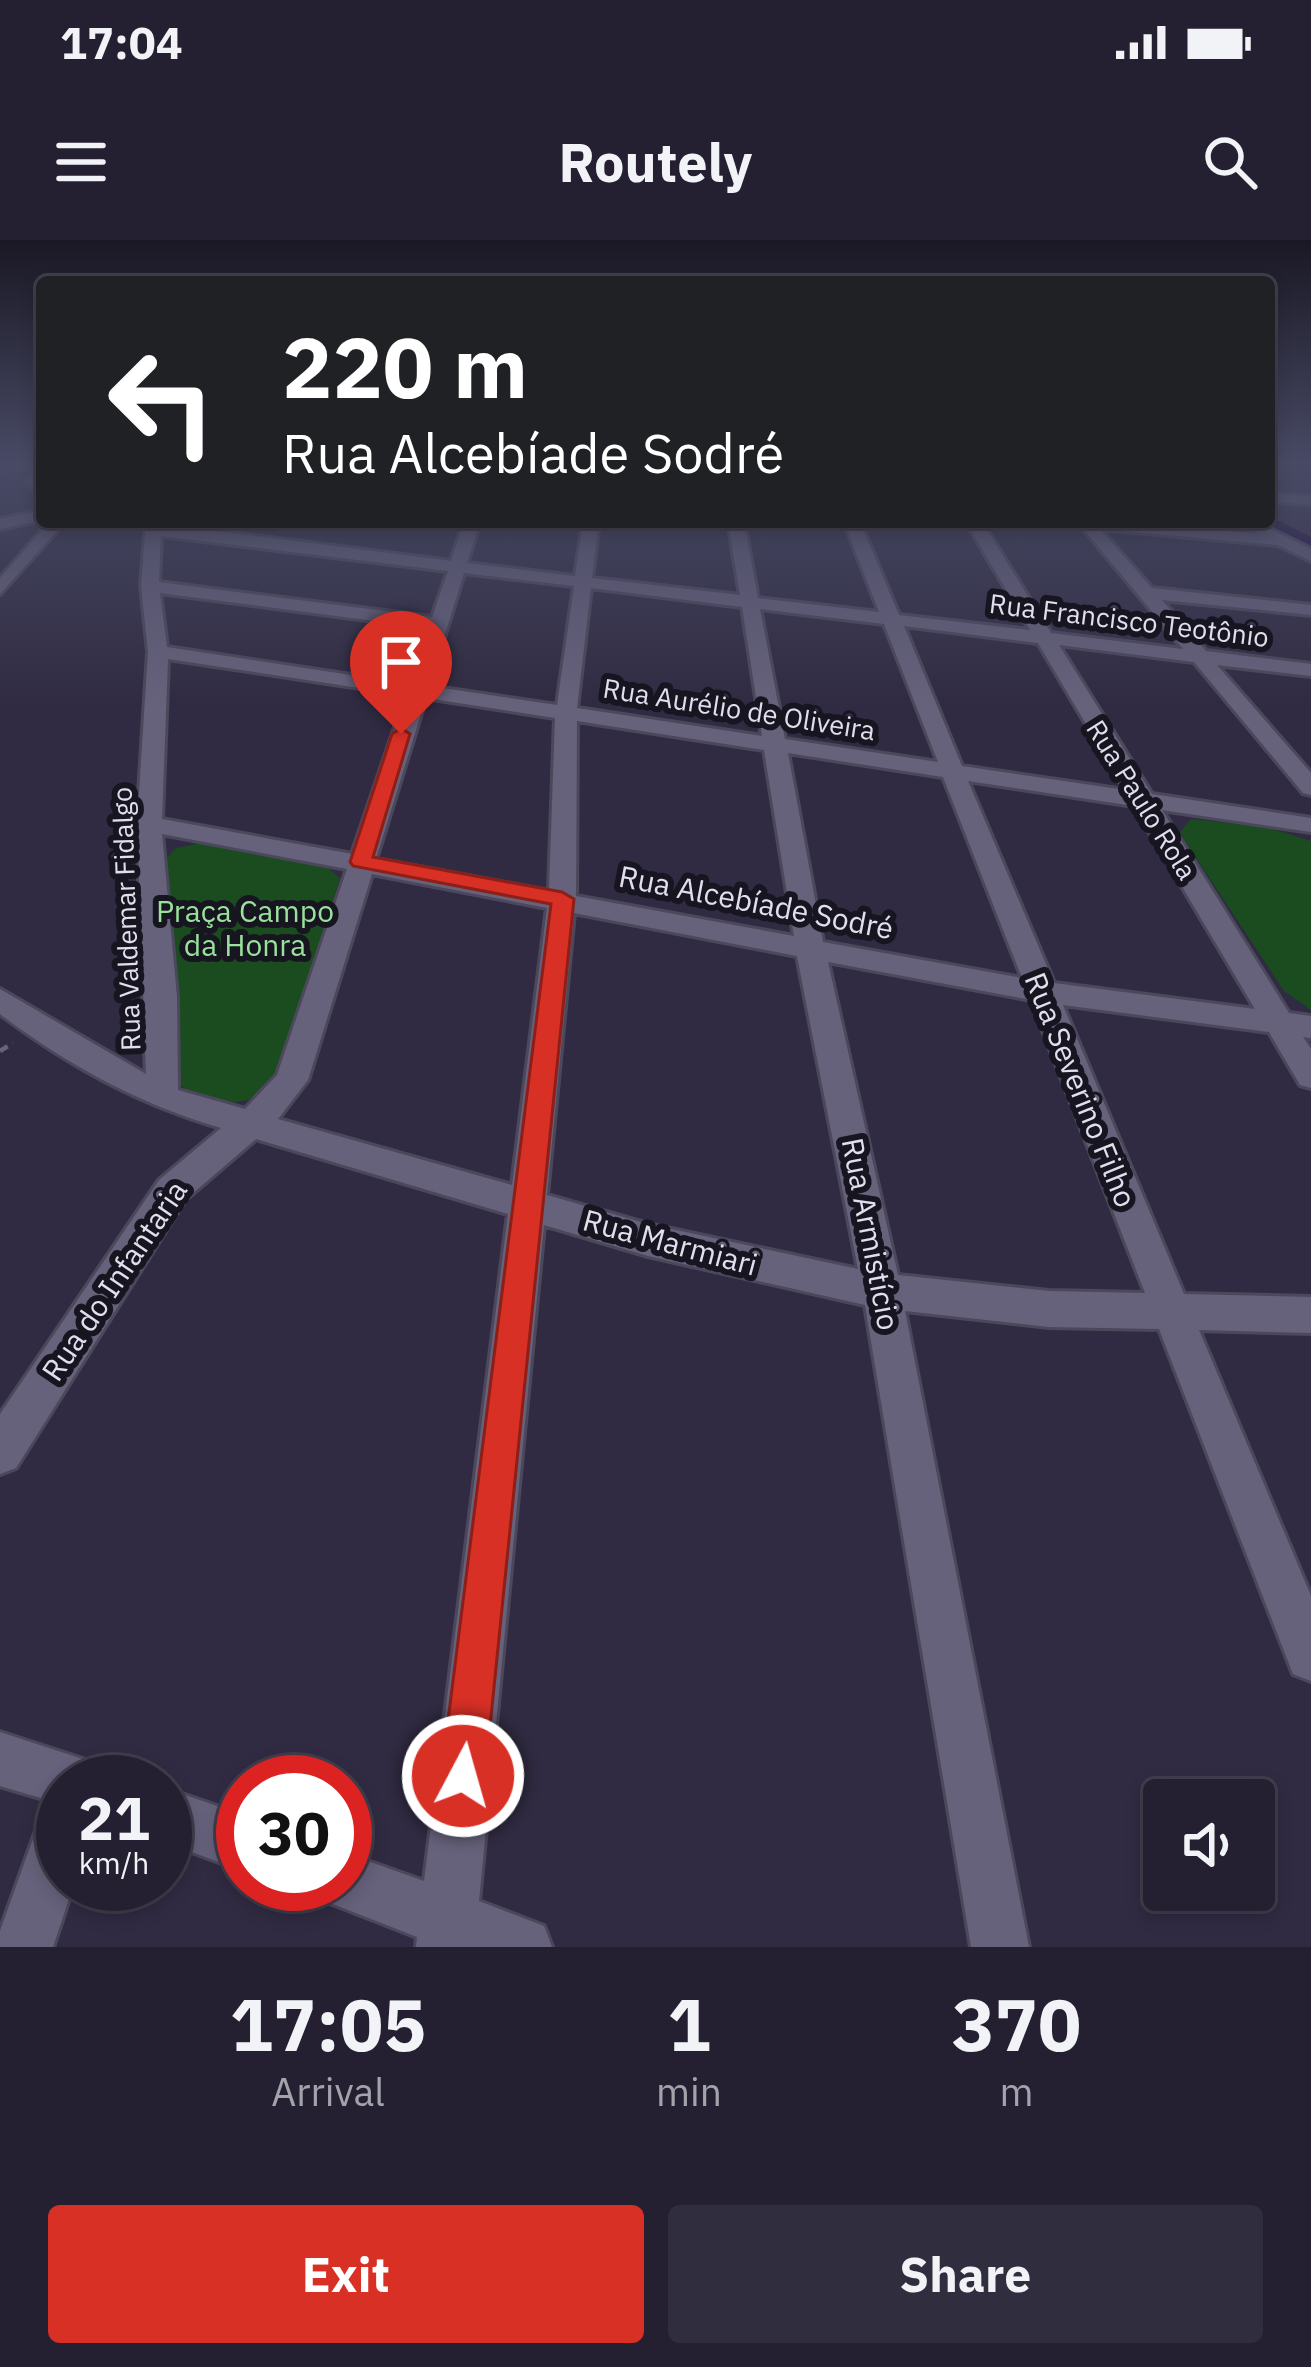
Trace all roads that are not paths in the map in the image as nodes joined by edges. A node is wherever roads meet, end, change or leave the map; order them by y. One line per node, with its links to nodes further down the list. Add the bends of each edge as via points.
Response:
1 (38, 545): 13 (street)
2 (153, 545): 12 (street, Rua Valdemar Fidalgo)
3 (290, 545): 10 (street, Rua Francisco Teotônio)
4 (467, 545): 10 (street, Rua do Infantaria)
5 (588, 545): 11 (street)
6 (740, 545): 15 (street, Rua Armistício)
7 (862, 545): 17 (street, Rua Severino Filho)
8 (987, 545): 19 (street, Rua Paulo Rola)
9 (1103, 545): 14 (street)
10 (461, 568): 11 (street, Rua Francisco Teotônio); 18 (street, Rua do Infantaria)
11 (582, 582): 15 (street, Rua Francisco Teotônio); 24 (street)
12 (150, 586): 18 (street); 20 (street, Rua Valdemar Fidalgo)
13 (0, 589)
14 (1146, 593): 16 (street); 21 (street)
15 (751, 603): 17 (street, Rua Francisco Teotônio); 27 (street, Rua Armistício)
16 (1311, 610)
17 (895, 620): 19 (street, Rua Francisco Teotônio); 28 (street, Rua Severino Filho)
18 (442, 624): 23 (street, Rua do Infantaria)
19 (1041, 637): 21 (street, Rua Francisco Teotônio); 30 (street, Rua Paulo Rola)
20 (158, 652): 23 (street, Rua Aurélio de Oliveira); 31 (street, Rua Valdemar Fidalgo)
21 (1199, 657): 22 (street, Rua Francisco Teotônio); 25 (street)
22 (1311, 670)
23 (415, 691): 24 (street, Rua Aurélio de Oliveira); 33 (street, Rua do Infantaria)
24 (566, 714): 27 (street, Rua Aurélio de Oliveira); 34 (street)
25 (1269, 736): 26 (street); 29 (street)
26 (1311, 741)
27 (779, 747): 28 (street, Rua Aurélio de Oliveira); 35 (street, Rua Armistício)
28 (954, 772): 30 (street, Rua Aurélio de Oliveira); 36 (street, Rua Severino Filho)
29 (1311, 788)
30 (1141, 799): 32 (street, Rua Aurélio de Oliveira); 38 (street, Rua Paulo Rola)
31 (148, 824): 33 (street, Rua Alcebíade Sodré); 40 (street, Rua Valdemar Fidalgo)
32 (1311, 825)
33 (361, 862): 34 (street, Rua Alcebíade Sodré); 41 (street, Rua do Infantaria, via 292,1080)
34 (562, 899): 35 (street, Rua Alcebíade Sodré); 42 (street)
35 (810, 946): 36 (street, Rua Alcebíade Sodré); 43 (street, Rua Armistício)
36 (1040, 992): 38 (street, Rua Alcebíade Sodré); 44 (street, Rua Severino Filho)
37 (0, 999): 40 (street, Rua Marmiari, via 60,1043)
38 (1296, 1027): 39 (street, Rua Paulo Rola)
39 (1311, 1076)
40 (162, 1098): 41 (street, Rua Marmiari)
41 (246, 1126): 42 (street, Rua Marmiari); 46 (street, Rua do Infantaria, via 172,1190)
42 (525, 1205): 43 (street, Rua Marmiari); 52 (street)
43 (882, 1291): 44 (street, Rua Marmiari); 55 (street, Rua Armistício)
44 (1171, 1314): 45 (street, Rua Marmiari); 47 (street, Rua Severino Filho)
45 (1311, 1315)
46 (0, 1452)
47 (1311, 1656)
48 (0, 1759): 49 (street)
49 (36, 1770)
50 (372, 1895): 52 (street)
51 (36, 1911): 53 (street)
52 (446, 1933): 54 (street)
53 (24, 1947)
54 (523, 1947)
55 (1000, 1947)

